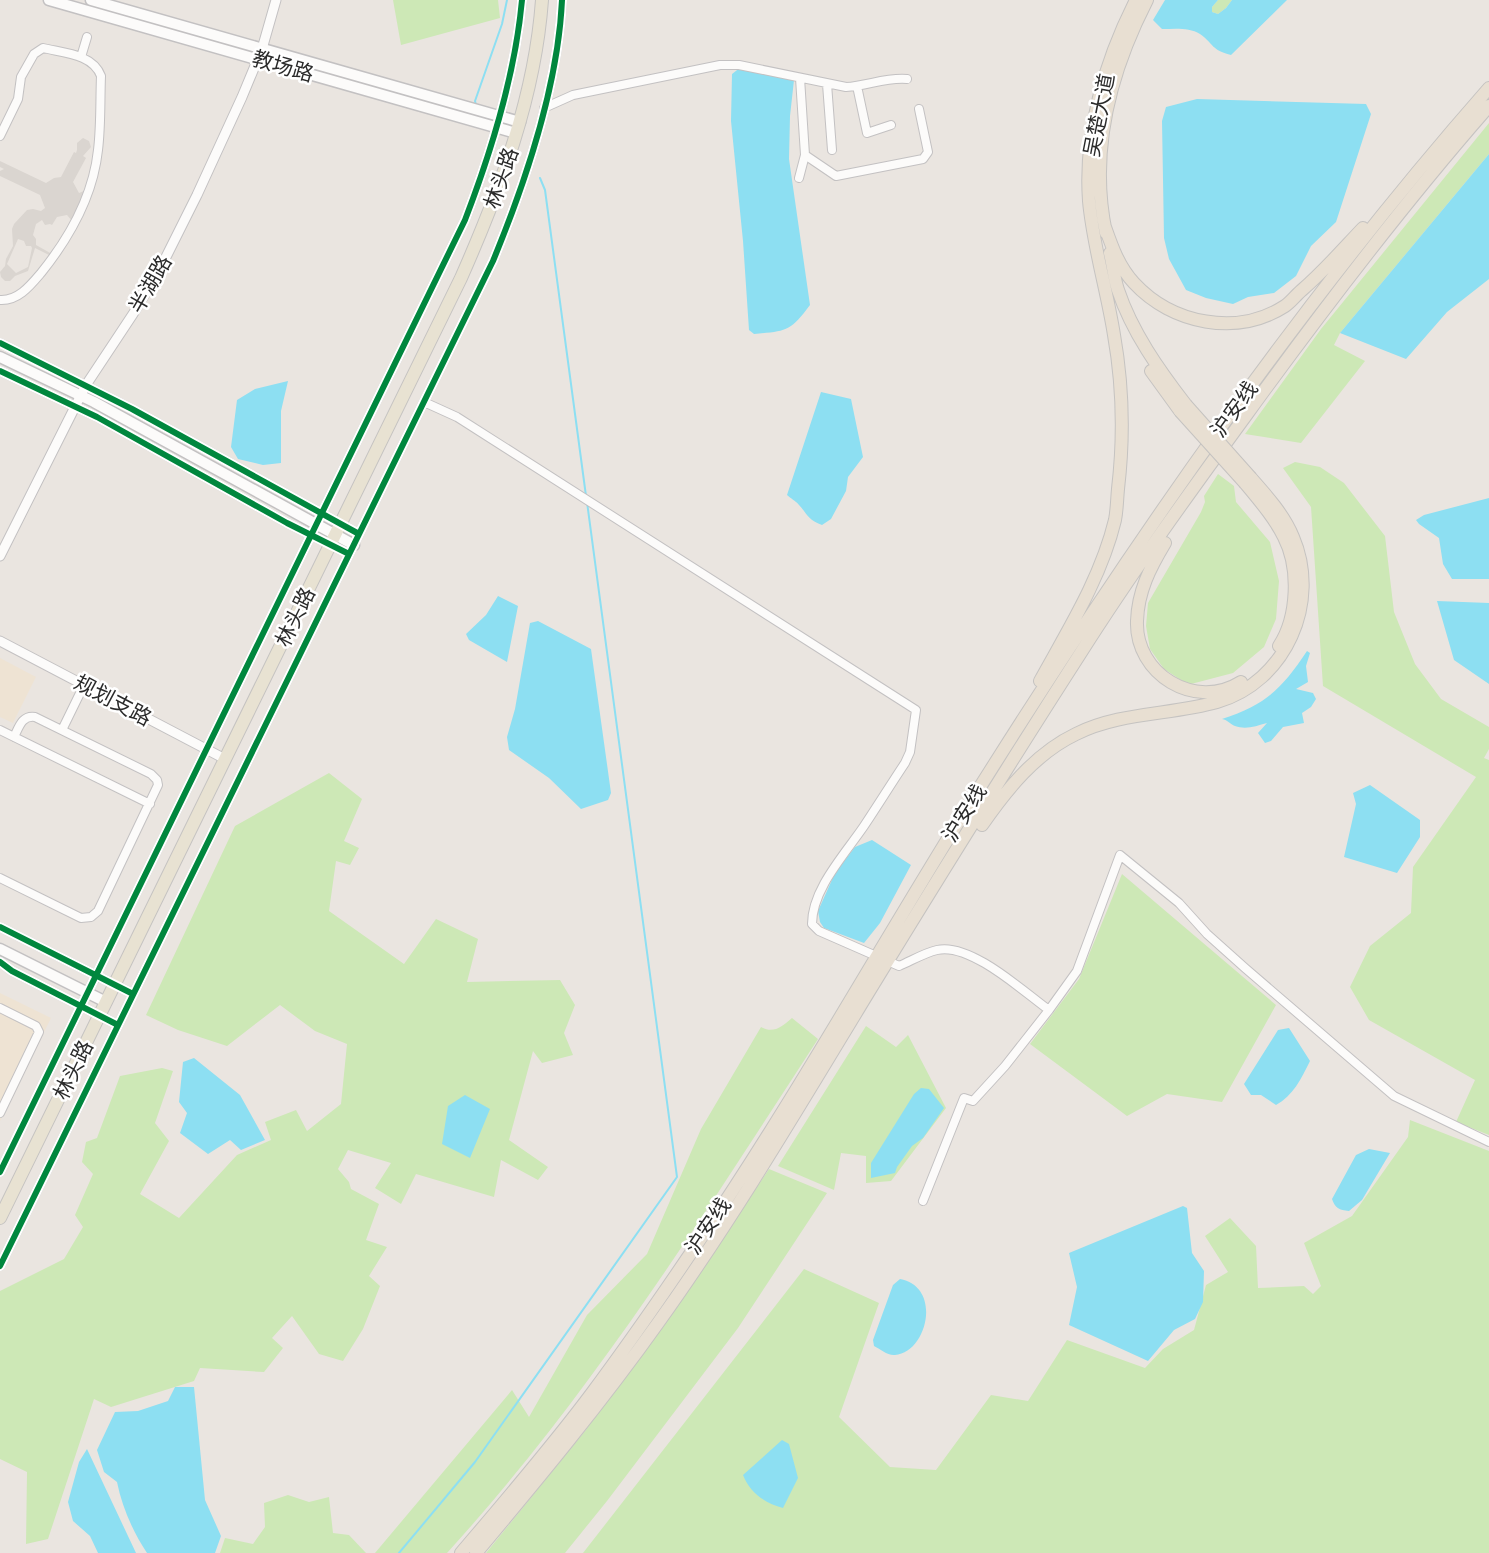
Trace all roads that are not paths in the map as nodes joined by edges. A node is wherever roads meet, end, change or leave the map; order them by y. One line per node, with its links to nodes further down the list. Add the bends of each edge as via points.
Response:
1 (50, 0): 10 (main road, 教场路)
2 (91, 0): 10 (main road, 教场路)
3 (276, 0): 10 (street, 半湖路)
4 (522, 0): 21 (street)
5 (542, 0): 23 (main road, 林头路)
6 (561, 0): 19 (street, via 555,62)
7 (1136, 0): 28 (highway, 吴楚大道, via 1115,45 1095,113 1088,172 1089,202)
8 (1147, 0): 28 (highway, 吴楚大道, via 1124,49 1105,114)
9 (87, 37): 11 (street)
10 (260, 54): 21 (main road, 教场路); 33 (street, 半湖路, via 159,271)
11 (81, 57): 24 (street, via 44,48 34,54 21,77 18,99); 29 (street, via 101,76 98,152 89,192 72,229 35,280 15,297)
12 (800, 78): 14 (street); 19 (street, via 720,65 573,95); 26 (street)
13 (907, 79): 15 (street, via 892,78)
14 (827, 84): 15 (street); 25 (street)
15 (857, 86): 22 (street, via 867,133)
16 (1489, 88): 17 (highway, 沪安线)
17 (1474, 105): 28 (highway, via 1321,273 1284,306 1251,321 1218,324 1185,318 1157,304 1134,283); 51 (highway, 沪安线, via 1365,237 1255,381 1173,494)
18 (1489, 106): 37 (highway, 沪安线, via 1332,298)
19 (544, 108): 35 (street, via 502,239)
20 (920, 109): 26 (street, via 928,152 923,159 836,176)
21 (498, 122): 23 (main road, 教场路); 39 (street, via 465,220)
22 (891, 125)
23 (518, 128): 40 (main road, 林头路, via 486,222 461,278)
24 (0, 136)
25 (832, 150)
26 (805, 155): 27 (street)
27 (799, 178)
28 (1100, 230): 38 (highway, bridge, via 1129,318 1154,361 1183,408); 51 (highway, via 1122,391 1122,457 1115,520 1074,621)
29 (0, 300)
30 (0, 343): 33 (street)
31 (0, 357): 34 (main road)
32 (0, 370): 36 (street)
33 (86, 385): 34 (street, 半湖路); 39 (street, via 132,409)
34 (81, 395): 36 (street, 半湖路); 39 (main road)
35 (424, 402): 41 (street); 57 (street, via 457,417 916,710 905,763 831,870 812,913 812,924 819,931)
36 (75, 406): 39 (street); 43 (street, 半湖路)
37 (1210, 464): 38 (highway, via 1148,573 1137,623 1150,665 1167,681 1196,693 1217,692 1251,676 1282,641 1290,618 1295,590 1285,538); 55 (highway, 沪安线, via 1083,650)
38 (1248, 481): 55 (highway, via 1278,510 1294,537 1302,566 1304,594 1299,620 1275,663 1258,681 1219,701 1116,720 1076,734 1042,755 992,810)
39 (317, 525): 40 (main road); 49 (street)
40 (335, 534): 41 (street); 42 (main road); 50 (main road, 林头路)
41 (359, 534): 42 (street)
42 (351, 549): 62 (street)
43 (0, 556)
44 (0, 641): 45 (street, 规划支路)
45 (84, 685): 47 (street); 49 (street, 规划支路)
46 (0, 730): 48 (street)
47 (62, 730): 48 (street, via 30,716 22,720); 52 (street, via 155,777 158,785)
48 (14, 737): 52 (street)
49 (207, 749): 50 (street, 规划支路); 59 (street)
50 (225, 759): 60 (main road, 林头路)
51 (987, 776): 57 (highway, 沪安线)
52 (150, 804): 53 (street, via 98,911 91,917 81,918)
53 (0, 878)
54 (0, 927): 59 (street)
55 (908, 928): 57 (highway, 沪安线)
56 (0, 949): 61 (main road)
57 (882, 959): 66 (street, via 898,966 937,950 956,951 986,964); 75 (highway, 沪安线, via 648,1316 592,1393); 76 (highway, 沪安线, via 765,1162 659,1322 579,1428)
58 (0, 962): 64 (street)
59 (96, 975): 60 (street); 61 (street)
60 (114, 985): 62 (street); 63 (main road, 林头路)
61 (88, 993): 63 (main road); 64 (street)
62 (133, 994): 68 (street)
63 (106, 1002): 67 (main road, 林头路)
64 (81, 1006): 67 (street); 71 (street)
65 (0, 1008): 69 (street, via 36,1026 39,1032)
66 (1049, 1010): 70 (street, via 1077,971 1120,855 1394,1096); 72 (street, via 973,1101 964,1098)
67 (99, 1016): 68 (street); 73 (main road, 林头路)
68 (118, 1025): 74 (street)
69 (0, 1113)
70 (1489, 1143)
71 (0, 1172)
72 (923, 1201)
73 (0, 1218)
74 (0, 1266)
75 (461, 1553)
76 (476, 1553)

